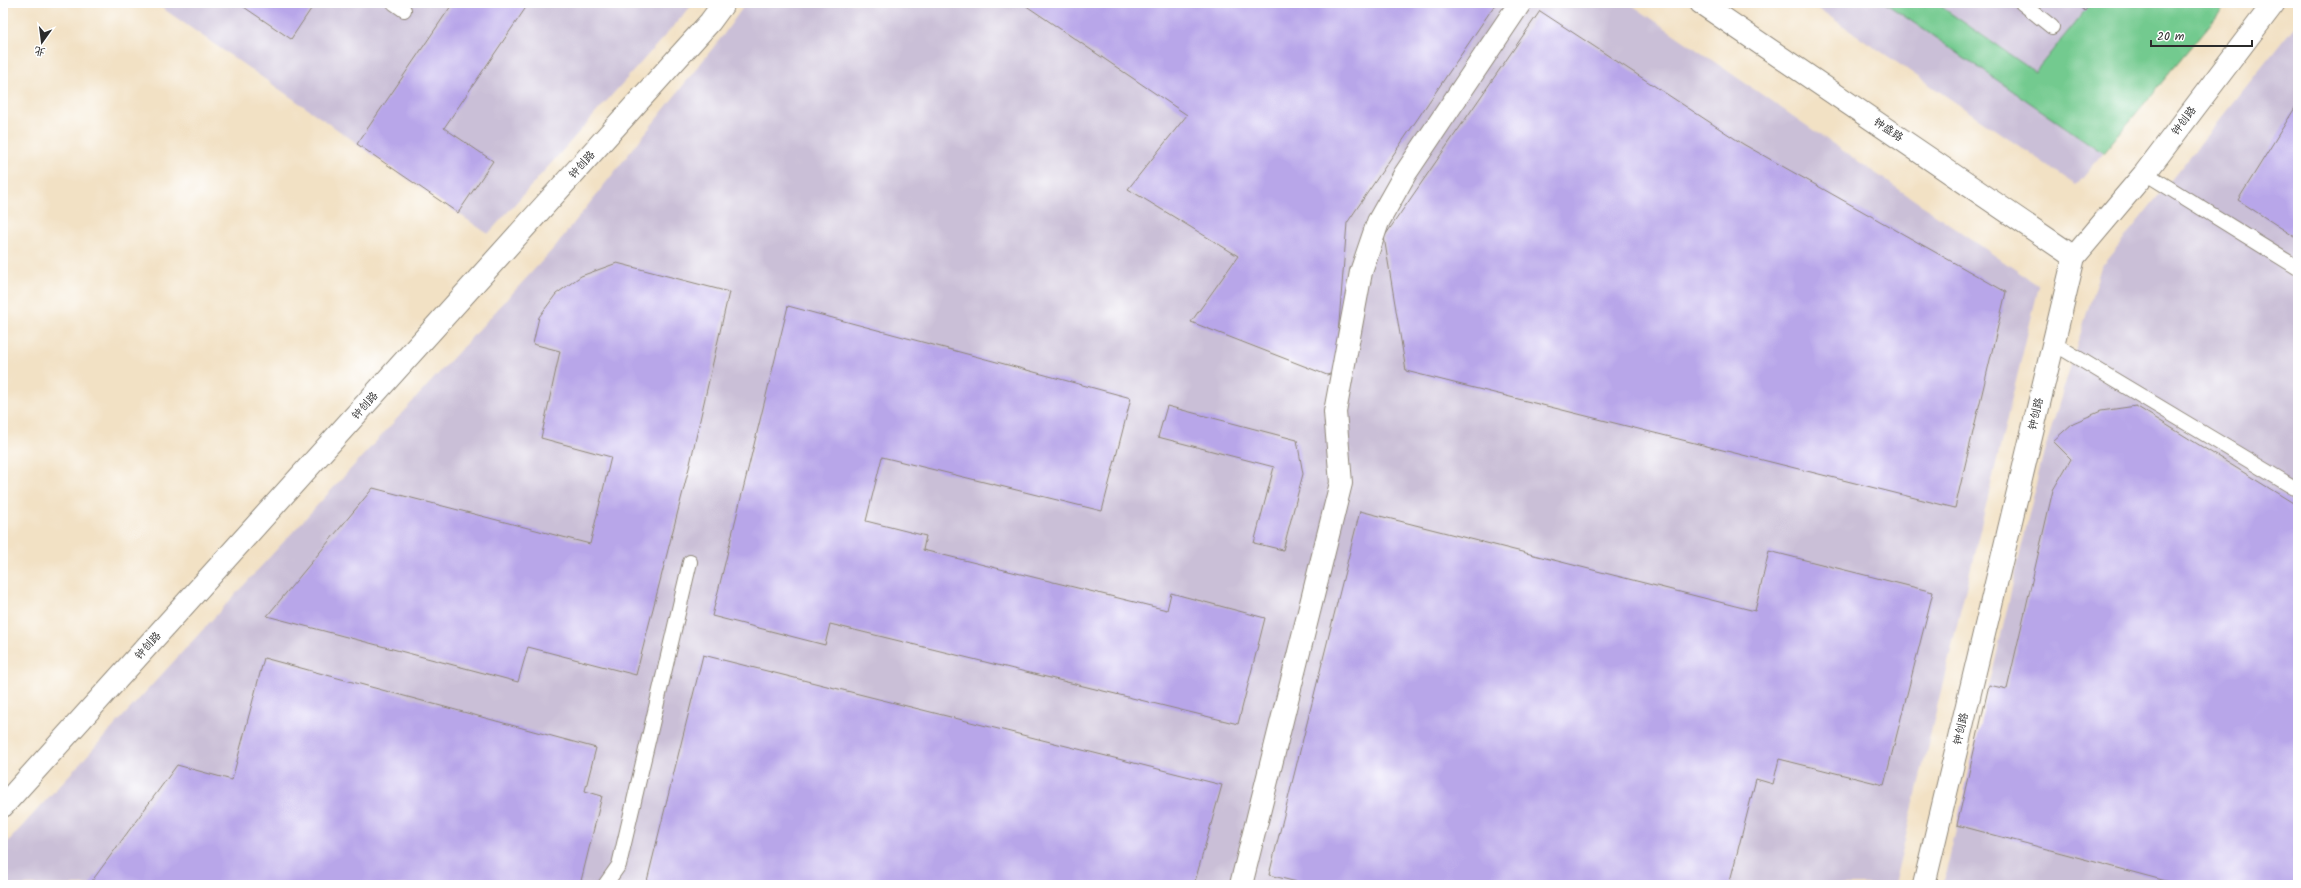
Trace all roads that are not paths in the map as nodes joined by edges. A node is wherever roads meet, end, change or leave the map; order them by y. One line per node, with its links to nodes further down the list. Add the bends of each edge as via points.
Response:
1 (724, 3): 13 (street, 钟创路, via 589,158)
2 (1520, 3): 15 (street, via 1405,174 1378,222 1361,272 1335,412 1341,483)
3 (2022, 3): 6 (lane)
4 (2274, 3): 7 (street, 钟创路)
5 (1704, 4): 8 (street, 钟盛路)
6 (2052, 26)
7 (2145, 173): 8 (street, 钟创路); 9 (lane)
8 (2074, 257): 10 (street, 钟创路)
9 (2298, 268)
10 (2053, 343): 11 (lane); 16 (street, 钟创路)
11 (2298, 490)
12 (690, 562): 14 (lane, via 619,865)
13 (3, 806)
14 (605, 885)
15 (1241, 885)
16 (1924, 885)

